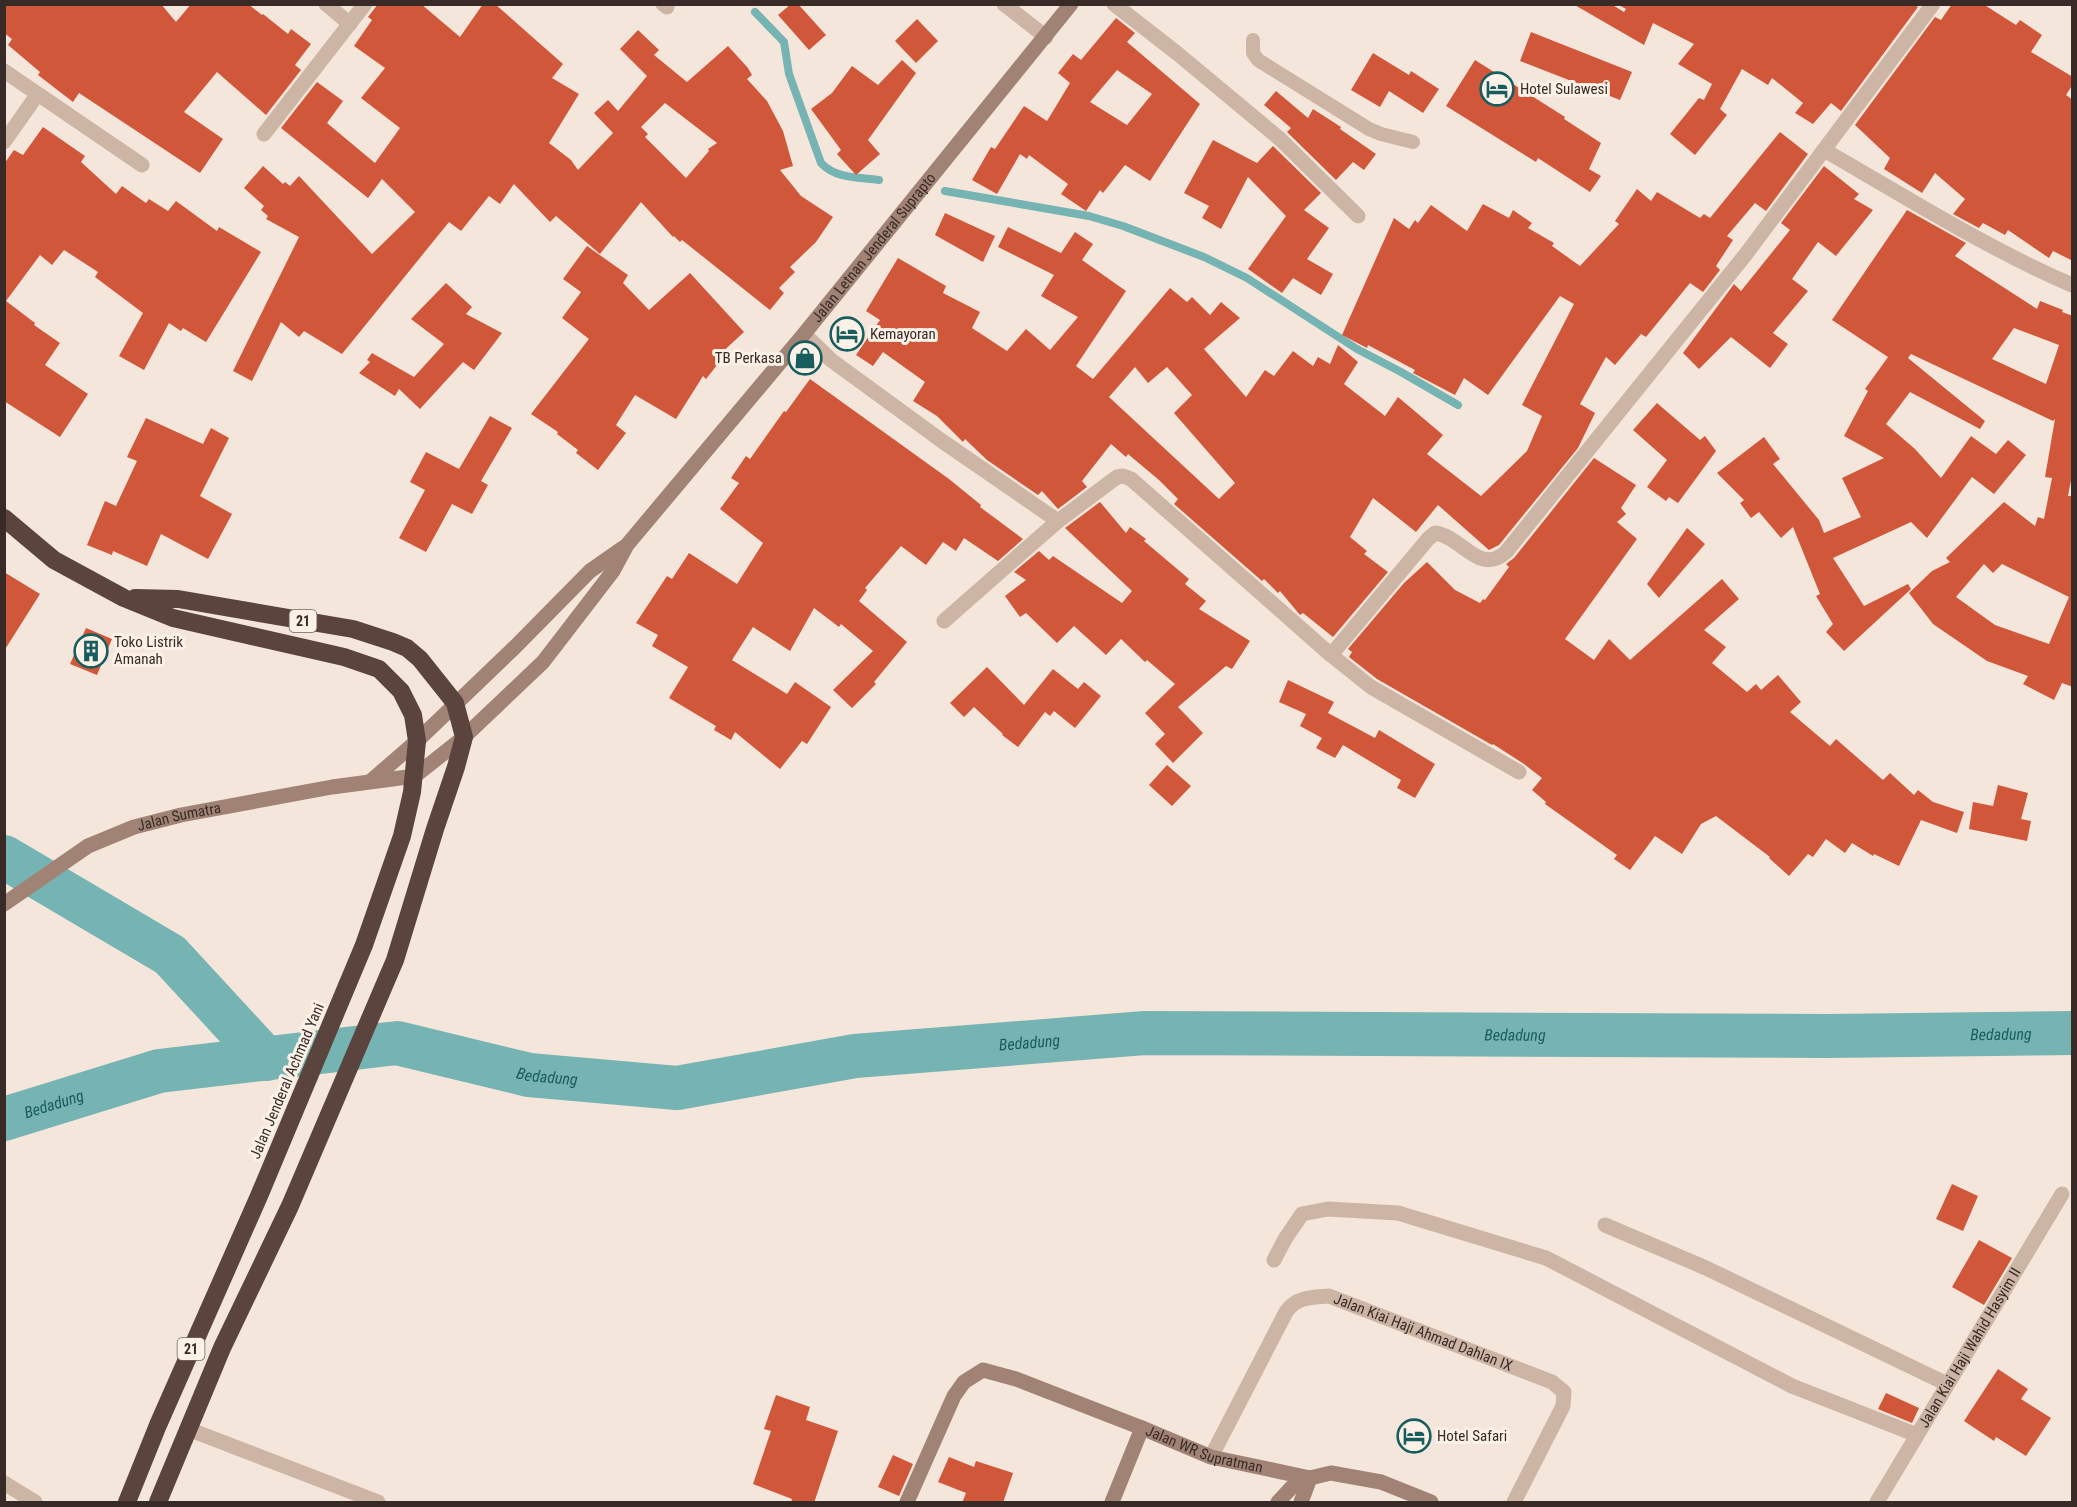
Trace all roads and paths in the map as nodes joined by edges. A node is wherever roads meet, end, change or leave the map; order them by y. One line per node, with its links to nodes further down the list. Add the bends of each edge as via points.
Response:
1 (326, 4): 7 (street)
2 (365, 4): 7 (street)
3 (1004, 4): 8 (street)
4 (1071, 4): 8 (main road, Jalan Letnan Jenderal Suprapto)
5 (1113, 4): 17 (street, via 1263,124)
6 (1934, 4): 15 (street)
7 (350, 24): 12 (street)
8 (1046, 37): 19 (main road, Jalan Letnan Jenderal Suprapto)
9 (1253, 40): 14 (lane, via 1258,60 1369,129)
10 (4, 71): 11 (street)
11 (37, 95): 13 (street); 16 (street)
12 (264, 134)
13 (4, 142)
14 (1413, 142)
15 (1824, 150): 18 (street, via 1990,245); 25 (street, via 1746,254 1506,552 1497,560 1488,561 1435,533)
16 (142, 165)
17 (1358, 216)
18 (2073, 285)
19 (804, 334): 21 (street, via 840,367); 22 (main road, Jalan Letnan Jenderal Suprapto)
20 (4, 518): 23 (highway, 21, via 54,560)
21 (1058, 521): 24 (street); 25 (street, via 1117,477 1131,479)
22 (627, 545): 26 (main road, Jalan Letnan Jenderal Suprapto, via 590,571); 27 (main road, Jalan Letnan Jenderal Suprapto, via 613,571 543,662)
23 (124, 598): 26 (highway, 21, via 178,599 353,629 407,648); 28 (highway, Jalan Jenderal Achmad Yani / 21, via 173,618 344,657 379,669 401,691 413,715)
24 (944, 621)
25 (1331, 655): 29 (street, via 1371,687)
26 (455, 702): 27 (highway, 21); 28 (main road, Jalan Letnan Jenderal Suprapto)
27 (464, 737): 30 (main road, Jalan Letnan Jenderal Suprapto); 37 (highway, 21, via 395,960 290,1206)
28 (417, 741): 30 (highway, Jalan Jenderal Achmad Yani / 21); 31 (main road, Jalan Letnan Jenderal Suprapto)
29 (1520, 772)
30 (415, 776): 31 (main road, Jalan Sumatra); 45 (highway, Jalan Jenderal Achmad Yani / 21, via 402,836 364,945)
31 (372, 780): 32 (main road, Jalan Sumatra, via 135,827 88,846)
32 (4, 904)
33 (2062, 1194): 36 (street, Jalan Kiai Haji Wahid Hasyim II)
34 (1605, 1225): 36 (street, via 1706,1268)
35 (1274, 1260): 39 (street, via 1302,1214 1328,1209 1398,1213 1546,1258 1792,1386)
36 (1947, 1384): 39 (street, Jalan Kiai Haji Wahid Hasyim II)
37 (188, 1428): 46 (highway, 21); 47 (street)
38 (1142, 1428): 40 (main road, Jalan WR Supratman); 43 (main road, via 1017,1379 983,1370 964,1382 954,1396); 48 (main road, Jalan WR Supratman)
39 (1917, 1435): 53 (street, Jalan Kiai Haji Wahid Hasyim II)
40 (1210, 1457): 41 (main road, Jalan WR Supratman); 52 (street, Jalan Kiai Haji Ahmad Dahlan IX, via 1291,1304 1329,1296 1552,1382 1564,1392 1563,1406)
41 (1310, 1478): 49 (main road, via 1291,1488); 50 (main road); 51 (main road, via 1330,1473 1381,1482)
42 (4, 1484): 44 (street)
43 (911, 1502)
44 (35, 1503)
45 (127, 1503)
46 (158, 1503)
47 (378, 1503)
48 (1112, 1503)
49 (1278, 1503)
50 (1301, 1503)
51 (1431, 1503)
52 (1514, 1503)
53 (1877, 1503)

